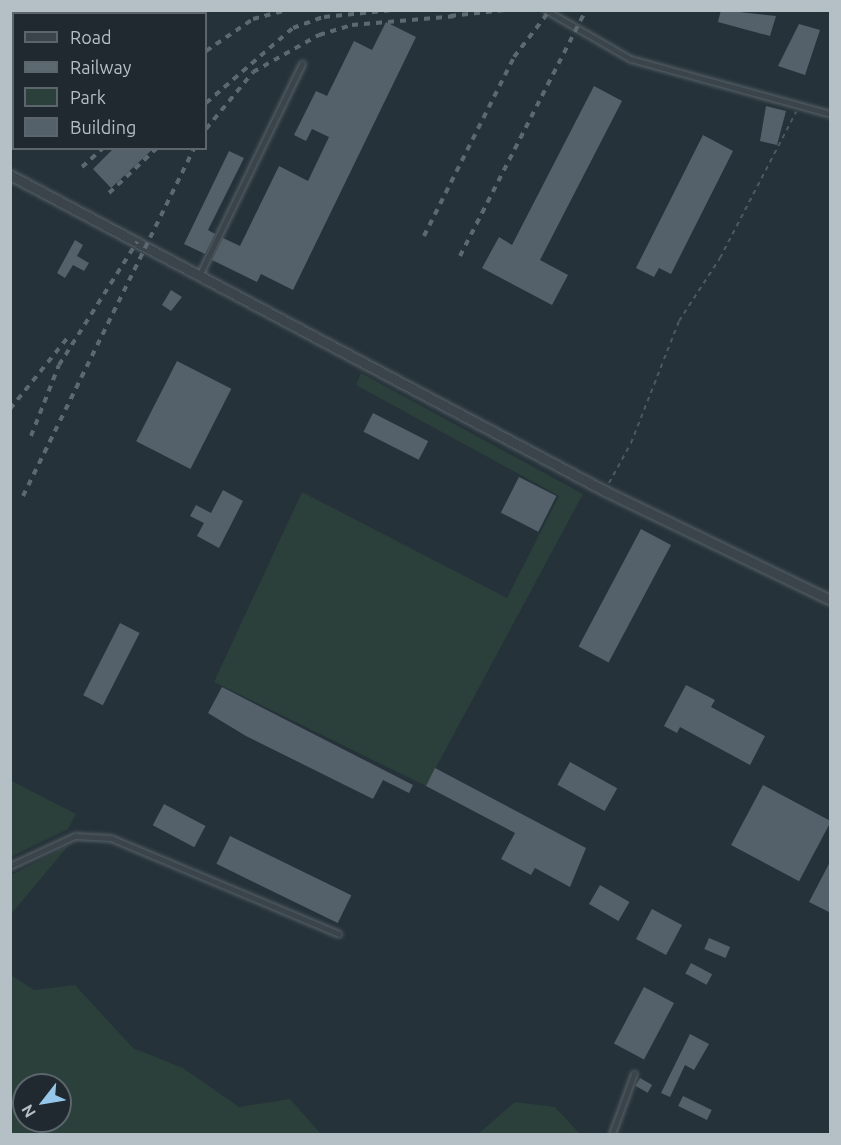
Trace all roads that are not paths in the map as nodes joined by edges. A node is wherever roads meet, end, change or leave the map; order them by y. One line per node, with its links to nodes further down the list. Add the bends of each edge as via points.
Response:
1 (546, 10): 3 (lane, via 631,59)
2 (302, 64): 5 (lane)
3 (831, 114)
4 (10, 175): 5 (street)
5 (199, 276): 6 (street, via 604,491)
6 (831, 600)
7 (10, 866): 8 (lane, via 75,836 111,838)
8 (339, 934)
9 (634, 1074): 10 (lane)
10 (612, 1134)

